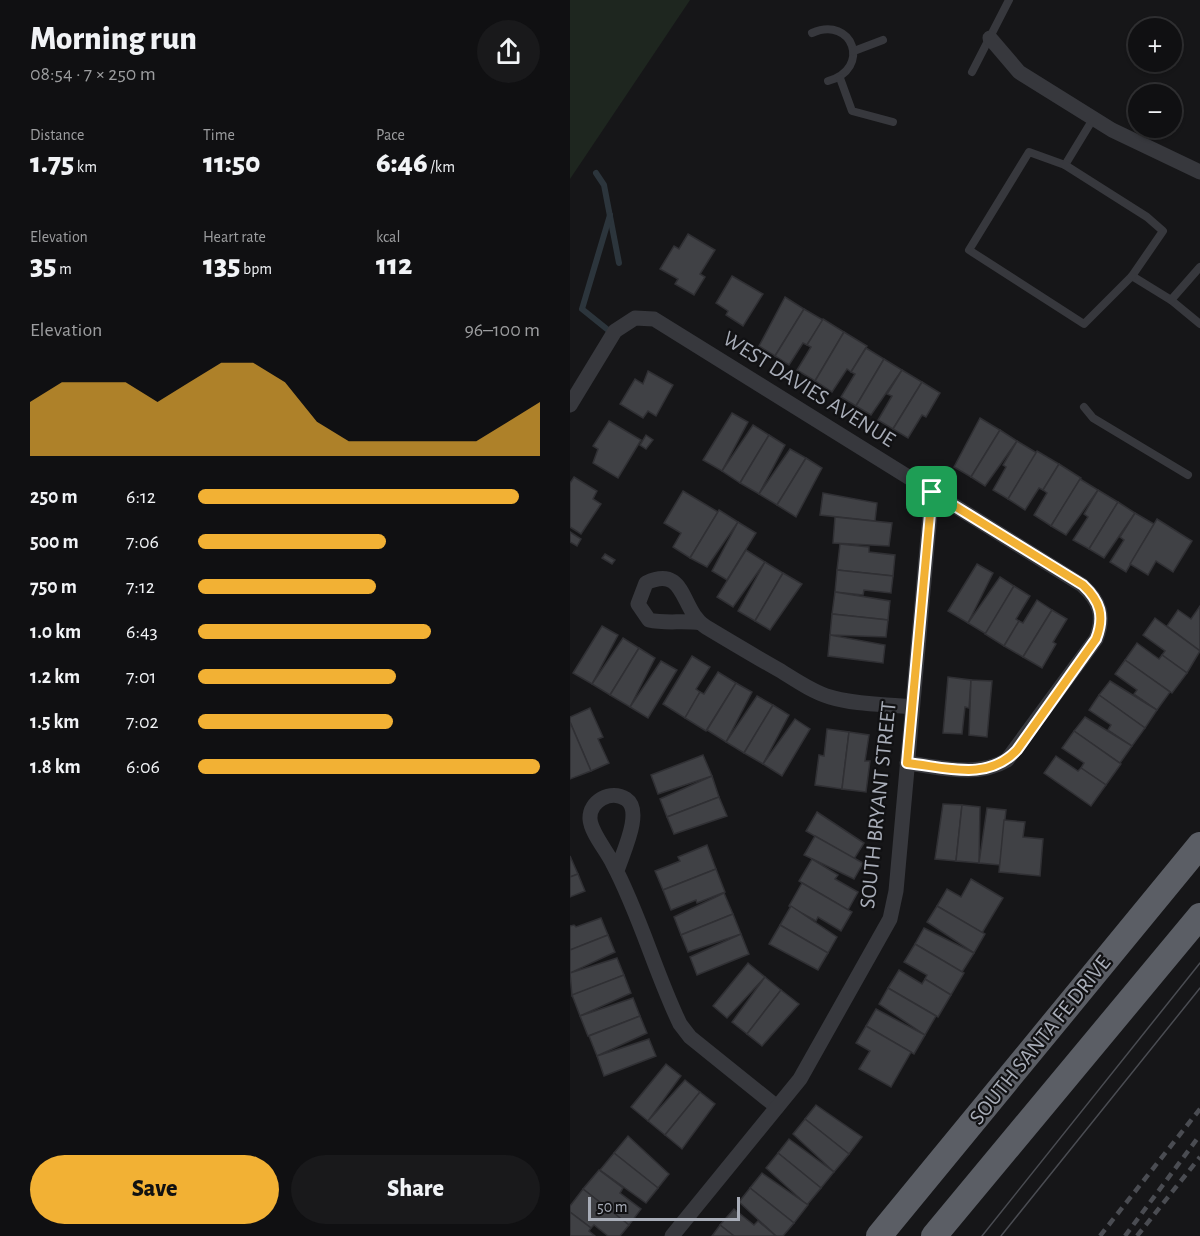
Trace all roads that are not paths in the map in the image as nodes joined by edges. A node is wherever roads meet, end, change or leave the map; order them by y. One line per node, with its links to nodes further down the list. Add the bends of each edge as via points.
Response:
1 (1009, 0): 3 (lane)
2 (812, 33): 5 (lane, via 822,28 843,33)
3 (990, 38): 6 (lane); 9 (street, via 1018,72)
4 (883, 40): 5 (lane)
5 (854, 51): 7 (lane, via 853,62)
6 (972, 72)
7 (840, 78): 8 (lane); 10 (lane, via 852,111)
8 (828, 81)
9 (1094, 119): 11 (lane); 12 (street)
10 (893, 122)
11 (1065, 165): 14 (lane, via 1162,231); 14 (lane, via 1029,152 969,250 1084,324)
12 (1200, 172)
13 (1200, 267): 15 (lane)
14 (1132, 276): 15 (lane)
15 (1172, 300): 16 (lane)
16 (1200, 324)
17 (570, 405): 20 (street, WEST DAVIES AVENUE, via 615,331 635,318 654,319)
18 (1084, 407): 19 (lane, via 1093,418)
19 (1188, 475)
20 (932, 492): 22 (street, SOUTH BRYANT STREET); 23 (street, WEST DAVIES AVENUE, via 1083,585 1094,595 1102,624 1096,639 1007,760 995,768 979,771)
21 (700, 623): 22 (street, via 814,691 830,697)
22 (912, 706): 23 (street, SOUTH BRYANT STREET)
23 (907, 763): 27 (street, SOUTH BRYANT STREET, via 890,919 800,1079)
24 (1200, 845): 29 (highway, SOUTH SANTA FE DRIVE)
25 (617, 871): 27 (street, via 680,1024 690,1037)
26 (1200, 916): 30 (highway, SOUTH SANTA FE DRIVE)
27 (777, 1107): 28 (street, SOUTH BRYANT STREET)
28 (672, 1236)
29 (879, 1236)
30 (934, 1236)

